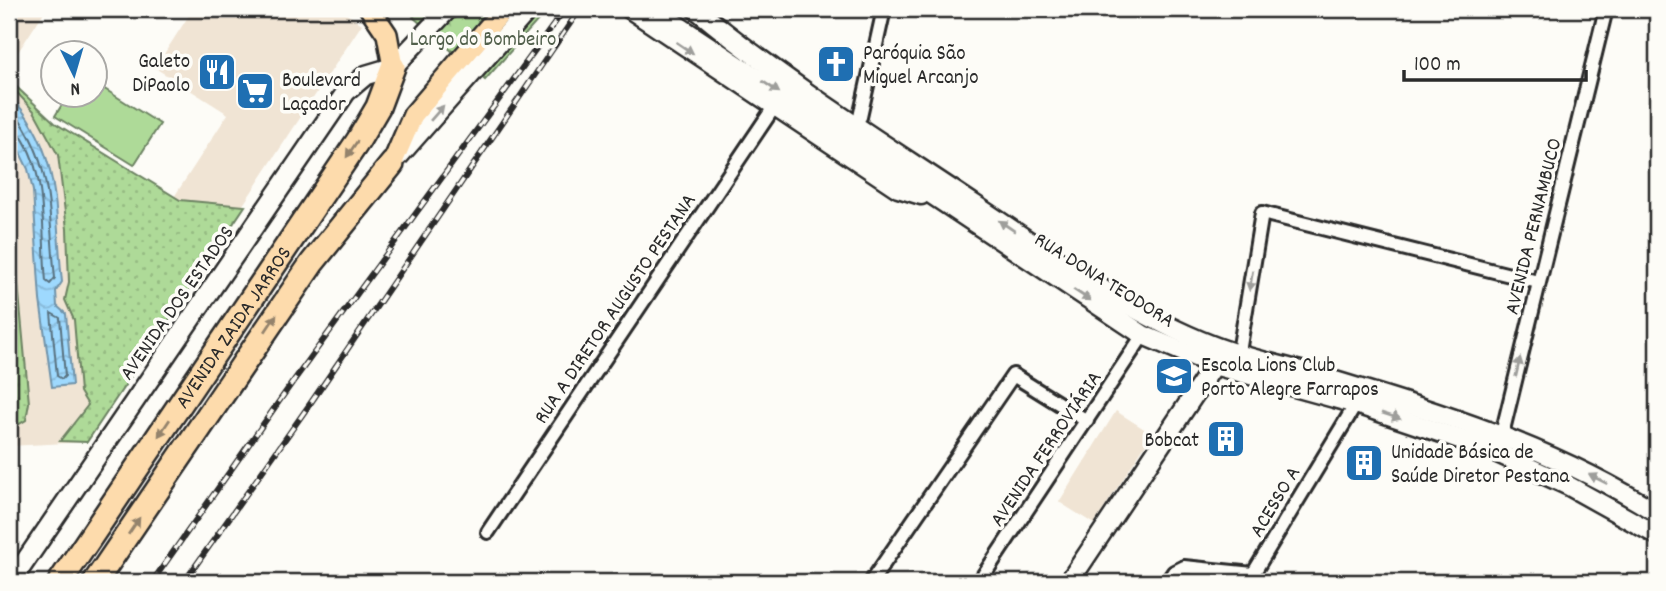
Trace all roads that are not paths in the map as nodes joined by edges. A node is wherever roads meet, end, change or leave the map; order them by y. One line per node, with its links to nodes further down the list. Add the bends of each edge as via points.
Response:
1 (370, 9): 11 (main road, via 387,34)
2 (448, 9): 11 (main road)
3 (504, 9): 15 (main road, via 413,115)
4 (529, 9): 15 (main road, one-way to 4)
5 (630, 9): 12 (main road, one-way to 12)
6 (653, 9): 14 (main road, one-way to 14)
7 (696, 9): 14 (main road)
8 (710, 9): 13 (main road, via 747,40)
9 (884, 9): 13 (street)
10 (1606, 9): 18 (street, AVENIDA PERNAMBUCO)
11 (393, 67): 32 (main road, AVENIDA DOS ESTADOS, via 366,75 332,111); 33 (highway, AVENIDA ZAIDA JARROS, one-way to 33, via 358,141)
12 (774, 107): 17 (main road, via 898,188); 30 (street, RUA A DIRETOR AUGUSTO PESTANA)
13 (860, 117): 16 (main road)
14 (863, 140): 16 (main road, RUA DONA TEODORA); 17 (main road, RUA DONA TEODORA)
15 (392, 164): 34 (highway, AVENIDA ZAIDA JARROS, one-way to 15, via 312,263)
16 (914, 164): 20 (main road, RUA DONA TEODORA, one-way to 16, via 1105,290)
17 (944, 203): 19 (main road, RUA DONA TEODORA, one-way to 19)
18 (1538, 282): 21 (street, one-way to 21, via 1262,213); 26 (street, AVENIDA PERNAMBUCO, one-way to 18)
19 (1143, 335): 22 (main road, RUA DONA TEODORA); 25 (street, AVENIDA FERROVIÁRIA)
20 (1214, 346): 21 (main road, RUA DONA TEODORA); 22 (main road)
21 (1239, 352): 23 (street); 26 (main road, RUA DONA TEODORA)
22 (1214, 366): 23 (main road, RUA DONA TEODORA); 37 (main road)
23 (1255, 377): 24 (main road, RUA DONA TEODORA)
24 (1356, 404): 27 (main road, RUA DONA TEODORA, one-way to 27); 38 (street, ACESSO A, via 1253,574 1184,567)
25 (1087, 421): 35 (street, via 1013,375); 36 (street, AVENIDA FERROVIÁRIA)
26 (1502, 434): 27 (street, AVENIDA PERNAMBUCO); 28 (main road, RUA DONA TEODORA, one-way to 26, via 1599,479)
27 (1489, 449): 29 (main road, RUA DONA TEODORA)
28 (1650, 509): 29 (main road)
29 (1632, 520): 31 (main road, RUA DONA TEODORA)
30 (488, 532)
31 (1657, 535)
32 (10, 582)
33 (60, 582)
34 (95, 582)
35 (871, 582)
36 (979, 582)
37 (1069, 582)
38 (1167, 582)

